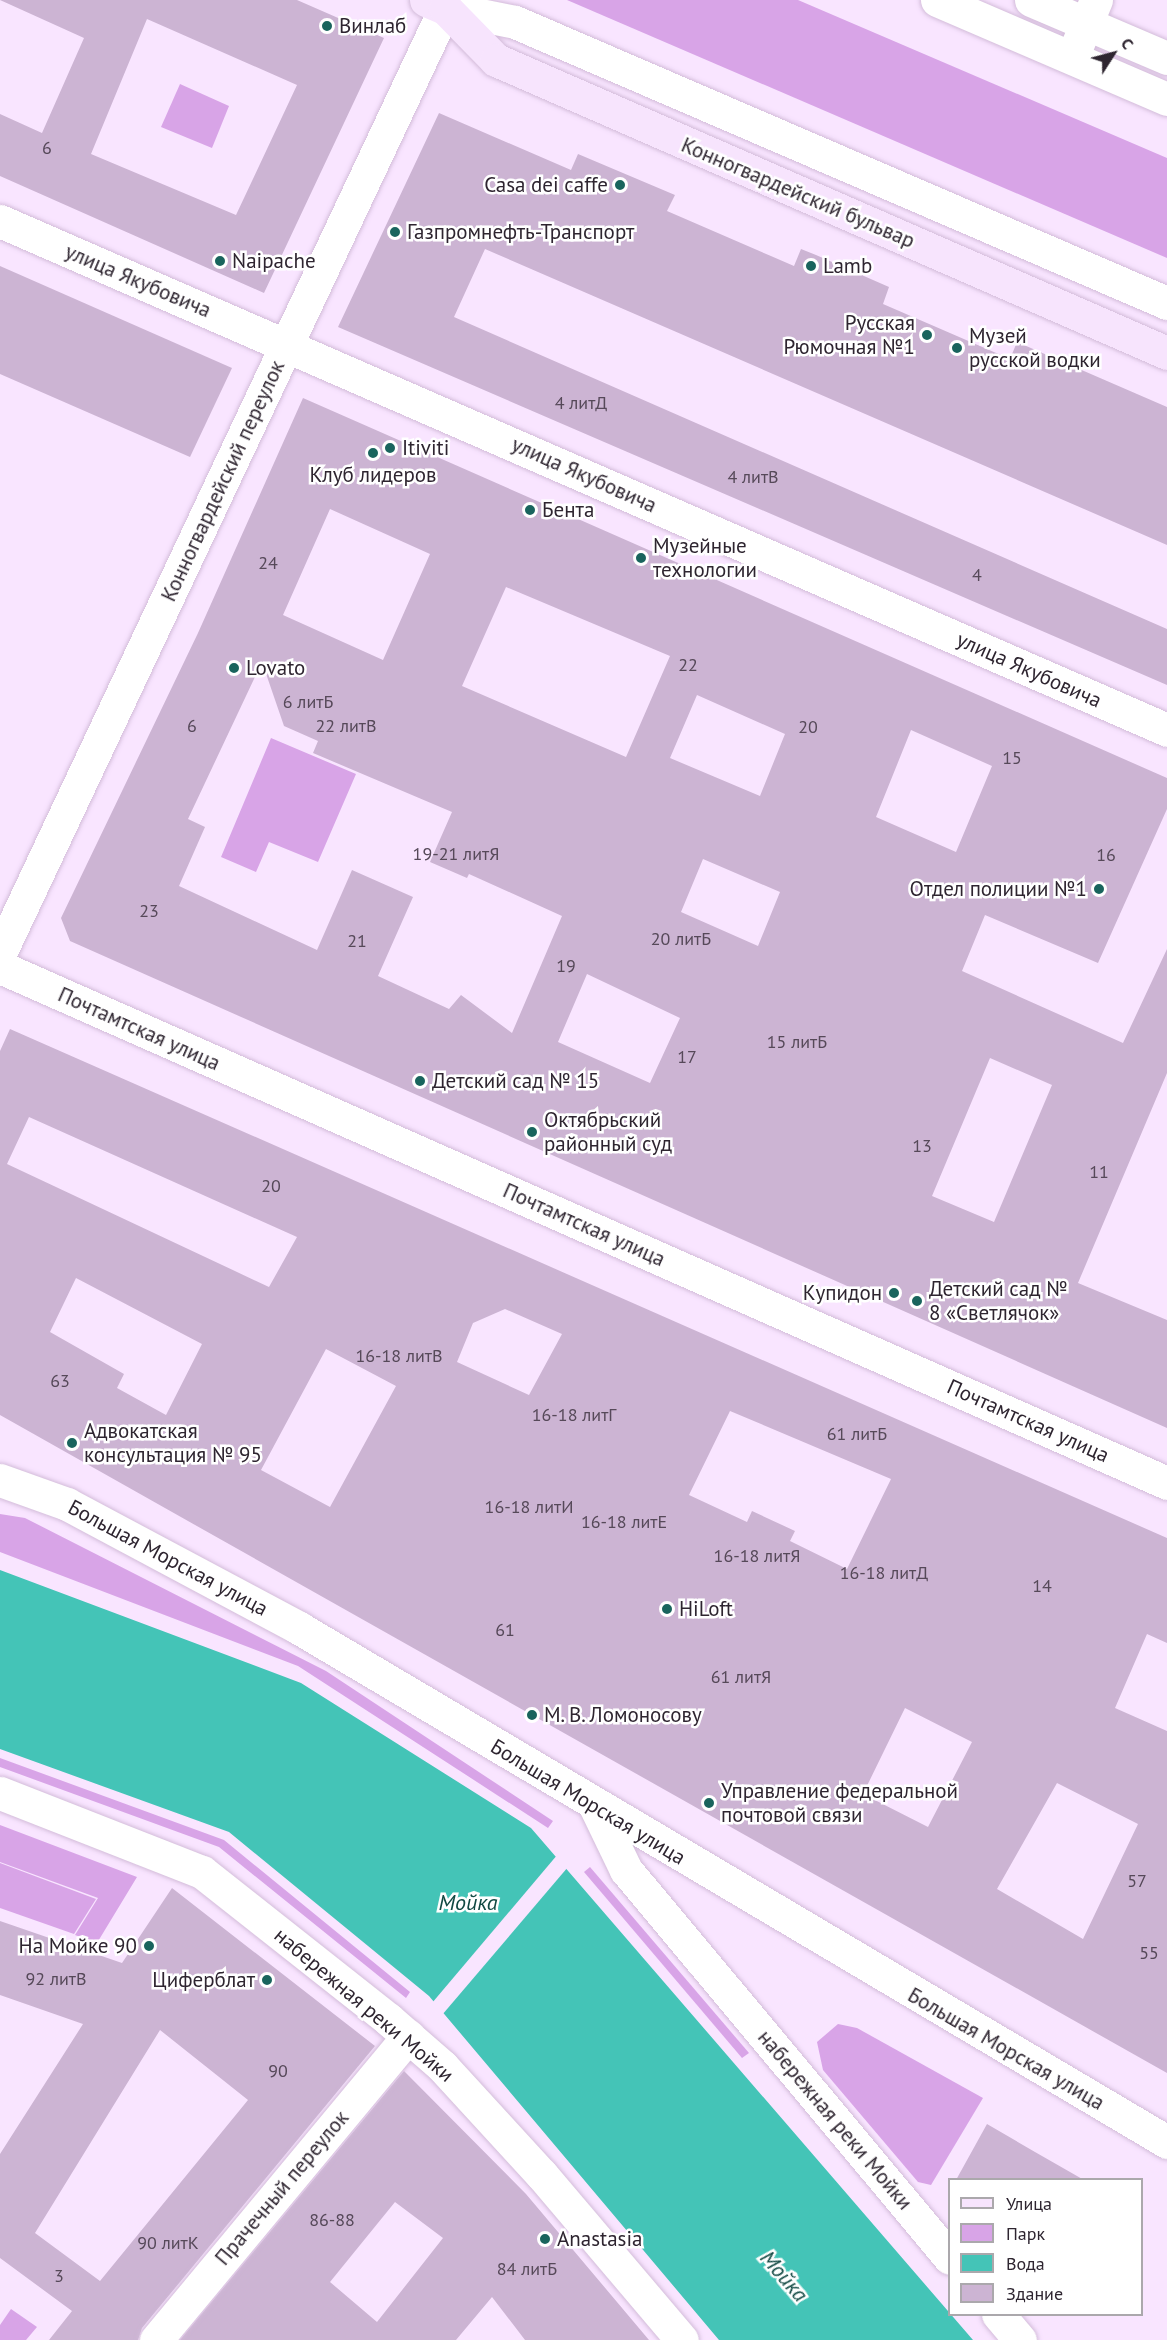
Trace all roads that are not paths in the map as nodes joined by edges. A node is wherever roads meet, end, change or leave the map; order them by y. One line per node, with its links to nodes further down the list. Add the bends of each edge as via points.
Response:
1 (937, 0): 5 (street)
2 (1031, 0): 4 (street)
3 (435, 4): 9 (street, Конногвардейский бульвар, via 515,22); 10 (street, Конногвардейский переулок); 11 (main road, Конногвардейский бульвар, via 496,60)
4 (1091, 12): 5 (street); 6 (street)
5 (1072, 58): 7 (street)
6 (1167, 58)
7 (1167, 99)
8 (0, 221): 10 (street, улица Якубовича)
9 (1167, 303)
10 (287, 345): 12 (street, улица Якубовича); 13 (street, Конногвардейский переулок)
11 (1167, 353)
12 (1167, 730)
13 (0, 953)
14 (0, 968): 16 (street, Почтамтская улица)
15 (0, 1480): 18 (street, Большая Морская улица, via 67,1504 299,1628)
16 (1167, 1483)
17 (0, 1793): 19 (street, набережная реки Мойки, via 202,1872)
18 (596, 1808): 20 (street, Большая Морская улица); 21 (street, набережная реки Мойки, via 626,1870)
19 (408, 2036): 23 (street, Прачечный переулок); 24 (street, набережная реки Мойки, via 442,2066 542,2175)
20 (1167, 2142)
21 (948, 2256)
22 (1000, 2316): 25 (street)
23 (156, 2340)
24 (682, 2340)
25 (1020, 2340)

